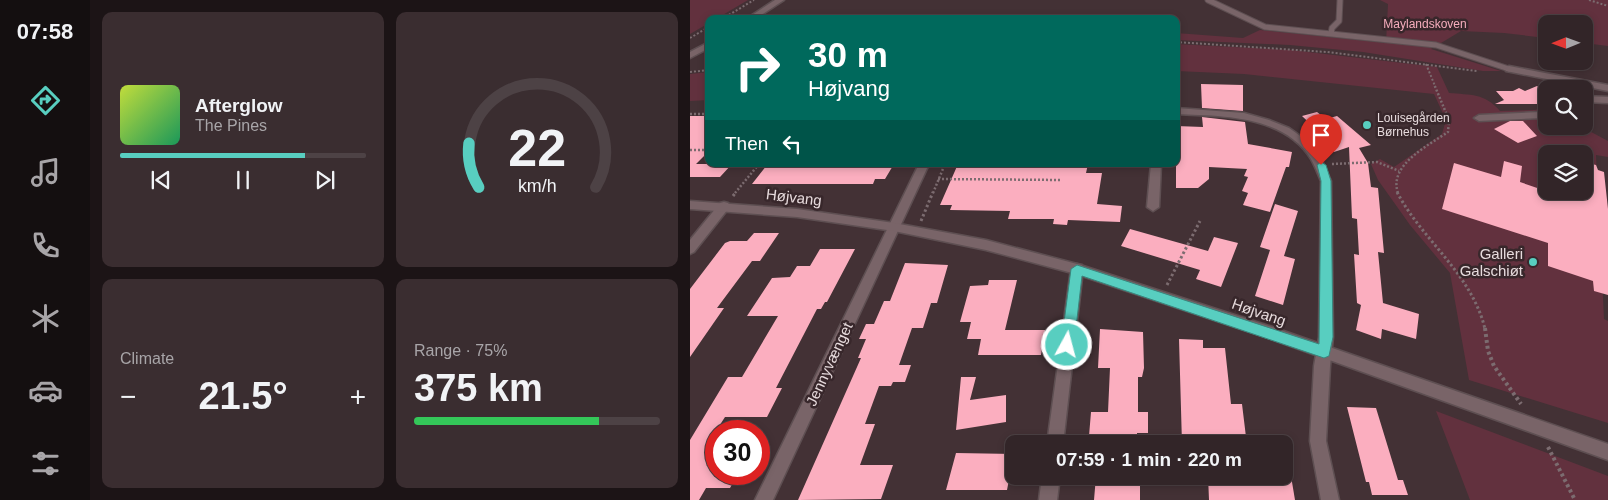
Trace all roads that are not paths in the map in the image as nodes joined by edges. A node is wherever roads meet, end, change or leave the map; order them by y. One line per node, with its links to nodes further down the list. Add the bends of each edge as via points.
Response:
1 (780, 0): 4 (street)
2 (1208, 0): 5 (lane, via 1265,27)
3 (1340, 0): 5 (lane, via 1339,21)
4 (756, 15)
5 (1331, 34): 8 (lane, via 1442,46)
6 (705, 47): 7 (street)
7 (690, 56)
8 (1509, 69): 9 (street)
9 (1608, 88)
10 (1593, 99): 11 (street)
11 (1608, 100)
12 (1180, 111): 23 (street, via 1226,113 1275,125 1298,138 1321,165 1326,181)
13 (1538, 115): 14 (street)
14 (1480, 118)
15 (923, 167): 20 (street)
16 (1156, 167): 19 (street)
17 (690, 205): 18 (street, Højvang)
18 (724, 206): 20 (street, Højvang); 21 (street)
19 (1153, 207)
20 (894, 227): 22 (street, Højvang, via 986,245); 27 (street, Jennyvænget)
21 (690, 249)
22 (1077, 269): 23 (street, Højvang); 24 (street)
23 (1324, 352): 25 (street, Højvang); 29 (street, via 1318,441)
24 (1056, 435)
25 (1608, 452)
26 (1050, 485): 28 (street)
27 (764, 500)
28 (1048, 500)
29 (1330, 500)

